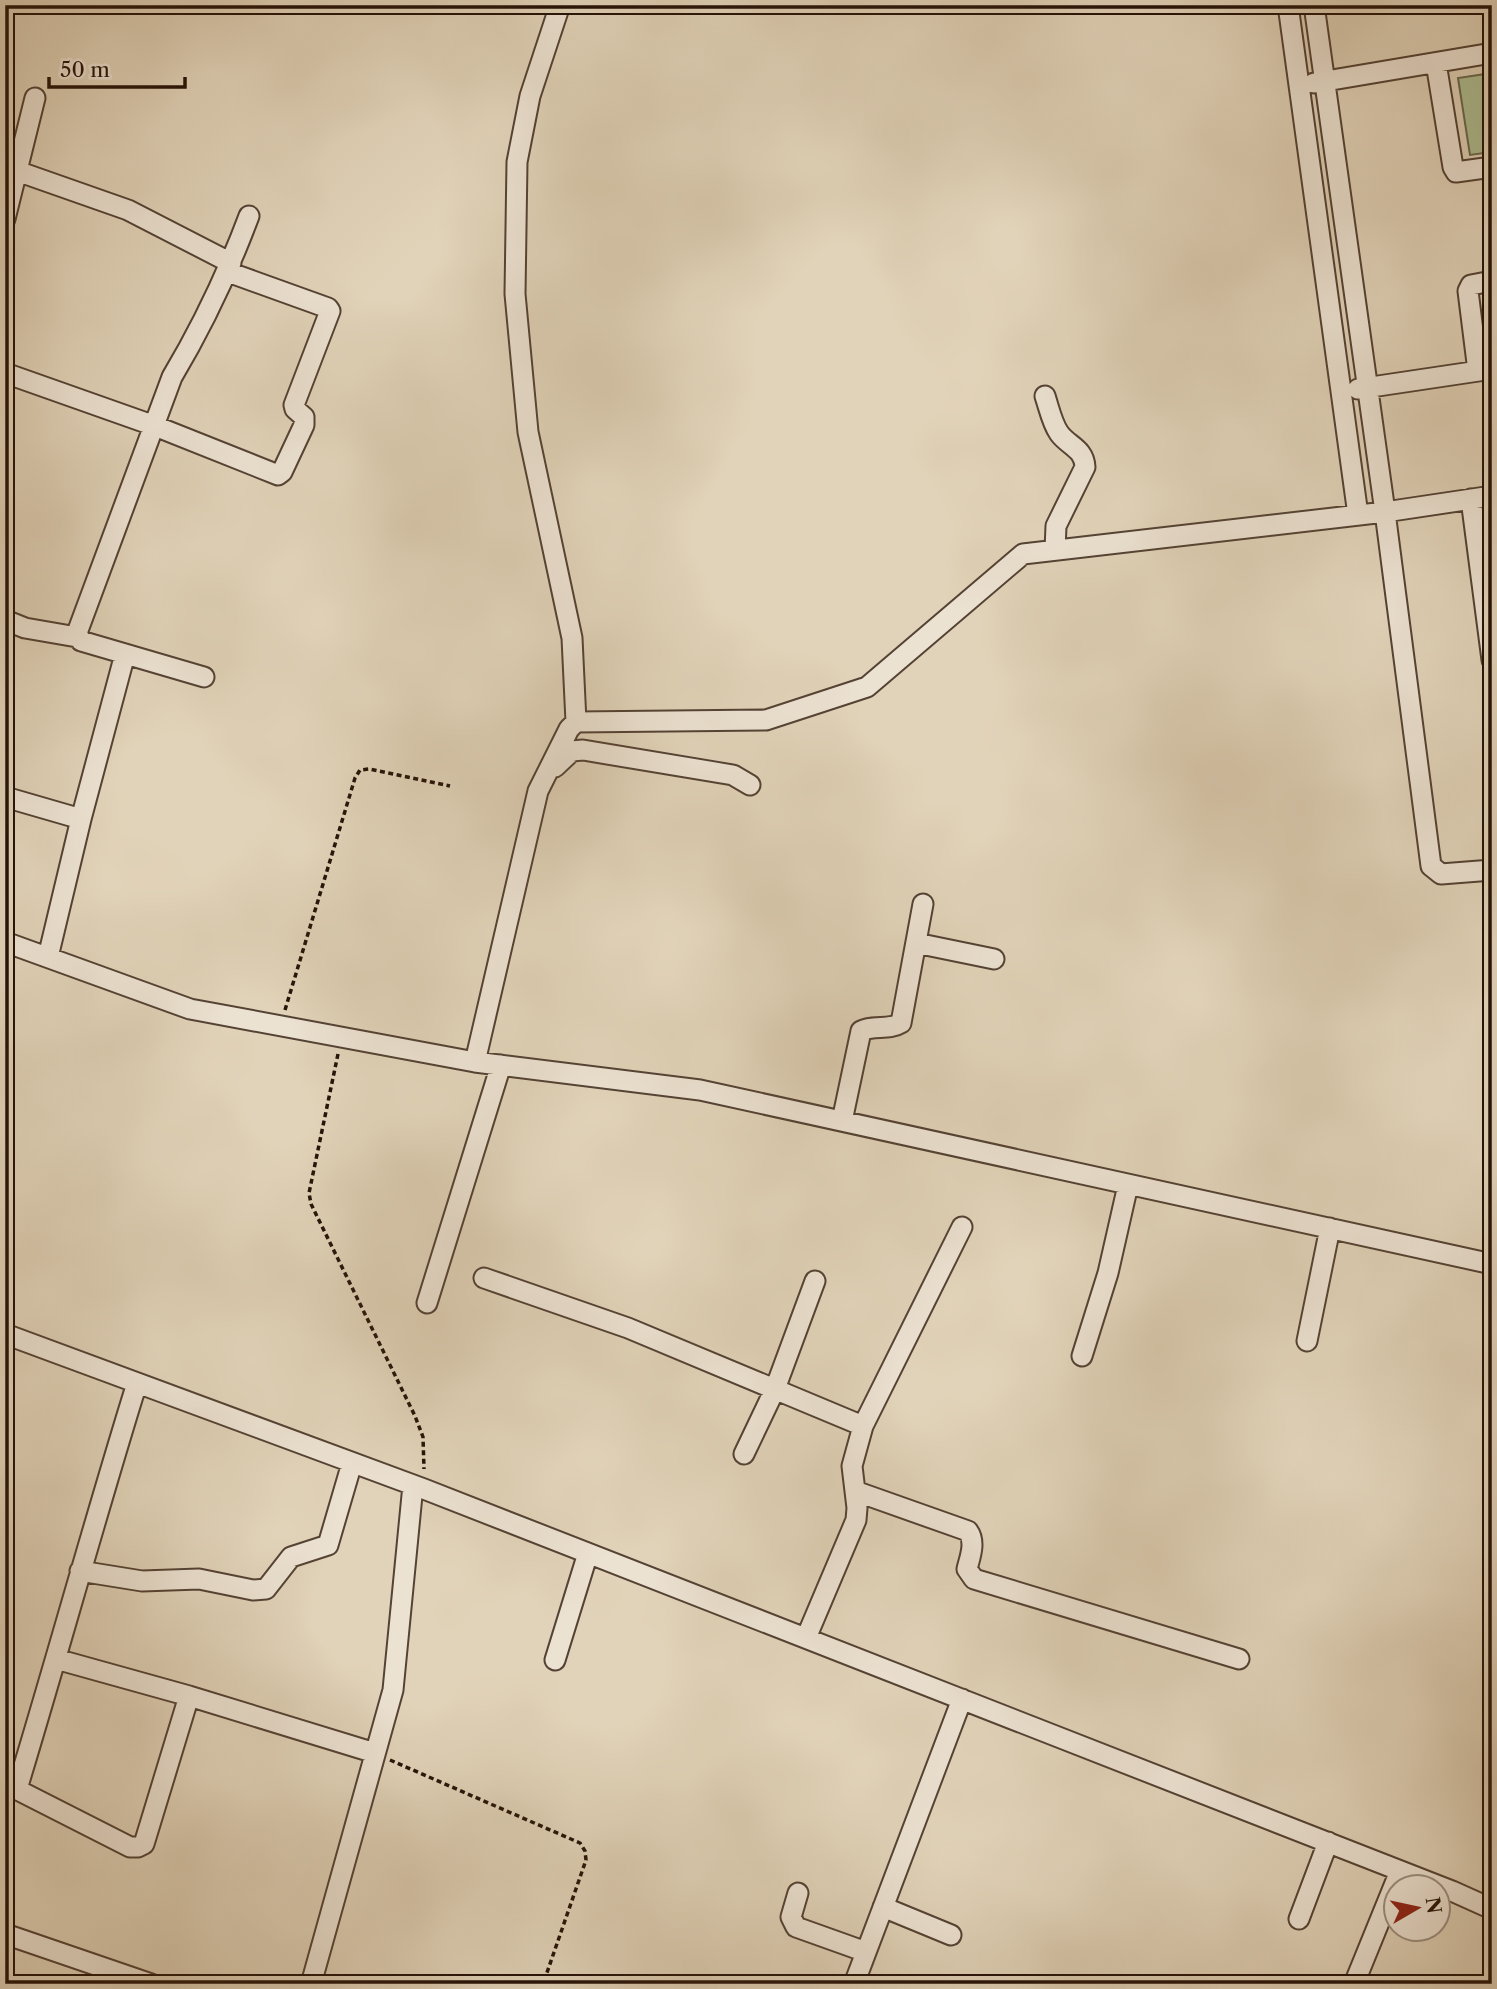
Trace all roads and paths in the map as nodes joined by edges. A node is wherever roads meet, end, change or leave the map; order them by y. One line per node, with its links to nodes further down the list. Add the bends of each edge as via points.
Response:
1 (560, 5): 31 (street, via 530,96 517,162 514,294 528,432 572,638)
2 (1288, 5): 7 (street)
3 (1314, 5): 6 (street)
4 (1492, 53): 5 (street)
5 (1436, 63): 6 (street); 9 (street, via 1453,167 1456,172)
6 (1325, 81): 7 (street); 17 (street)
7 (1299, 85): 18 (street)
8 (34, 98): 10 (street)
9 (1492, 167)
10 (17, 171): 12 (street); 13 (street, via 128,210)
11 (249, 216): 13 (street)
12 (5, 219)
13 (230, 267): 20 (street, via 172,377); 20 (street, via 330,311 295,400 295,409 305,421 282,472 274,476)
14 (1492, 281): 15 (street, via 1471,285 1468,291)
15 (1485, 370): 17 (street)
16 (5, 373): 20 (street)
17 (1368, 387): 18 (street); 23 (street)
18 (1341, 393): 24 (street)
19 (1045, 396): 25 (street, via 1057,430 1085,460 1056,526)
20 (155, 426): 27 (street)
21 (1492, 496): 22 (street)
22 (1471, 499): 23 (street); 29 (street)
23 (1385, 512): 24 (street); 37 (street, via 1431,866 1441,874)
24 (1358, 515): 25 (street)
25 (1055, 550): 31 (street, via 1023,554 867,687 766,720)
26 (5, 620): 27 (street)
27 (77, 637): 28 (street)
28 (125, 653): 30 (street); 36 (street)
29 (1492, 660)
30 (204, 677)
31 (576, 723): 32 (street)
32 (546, 774): 33 (street, via 572,751 583,750 733,775); 45 (street, via 538,791)
33 (750, 785)
34 (450, 786): 43 (path, via 360,770)
35 (5, 797): 36 (street)
36 (81, 819): 41 (street)
37 (1492, 870)
38 (923, 904): 40 (street)
39 (5, 942): 41 (street)
40 (915, 943): 42 (street); 47 (street, via 901,1023 861,1031)
41 (48, 957): 43 (street, via 190,1009)
42 (994, 959)
43 (280, 1027): 44 (street)
44 (341, 1038): 45 (street); 63 (path, via 309,1193 311,1205 423,1437)
45 (475, 1062): 46 (street)
46 (501, 1065): 47 (street, via 700,1090); 54 (street)
47 (842, 1121): 48 (street)
48 (1128, 1185): 50 (street); 57 (street, via 1108,1273)
49 (962, 1227): 60 (street)
50 (1330, 1228): 51 (street); 56 (street)
51 (1492, 1264)
52 (484, 1278): 59 (street, via 628,1328)
53 (815, 1280): 59 (street)
54 (427, 1303)
55 (5, 1334): 58 (street)
56 (1307, 1341)
57 (1082, 1356)
58 (137, 1383): 62 (street); 66 (street)
59 (775, 1389): 60 (street); 61 (street)
60 (863, 1426): 64 (street, via 852,1466)
61 (744, 1454)
62 (352, 1462): 63 (street); 66 (street, via 328,1545 291,1557 266,1589 208,1580 142,1581)
63 (418, 1487): 65 (street); 73 (street, via 393,1690)
64 (855, 1492): 67 (street, via 856,1520); 69 (street, via 968,1531 972,1544 967,1569 974,1579)
65 (588, 1553): 67 (street); 70 (street)
66 (80, 1571): 68 (street)
67 (806, 1638): 72 (street)
68 (56, 1659): 71 (street); 74 (street)
69 (1239, 1659)
70 (555, 1660)
71 (189, 1696): 73 (street); 74 (street, via 144,1844 130,1847)
72 (962, 1699): 75 (street); 78 (street)
73 (375, 1753): 85 (street); 86 (path, via 580,1843 586,1860)
74 (11, 1786)
75 (1328, 1842): 76 (street); 80 (street)
76 (1400, 1871): 79 (street); 88 (street)
77 (798, 1894): 83 (street, via 791,1917 796,1927)
78 (883, 1907): 82 (street); 83 (street)
79 (1492, 1909)
80 (1299, 1919)
81 (5, 1934): 84 (street)
82 (951, 1935)
83 (866, 1952): 87 (street)
84 (151, 1984)
85 (311, 1984)
86 (543, 1984)
87 (854, 1984)
88 (1354, 1984)

